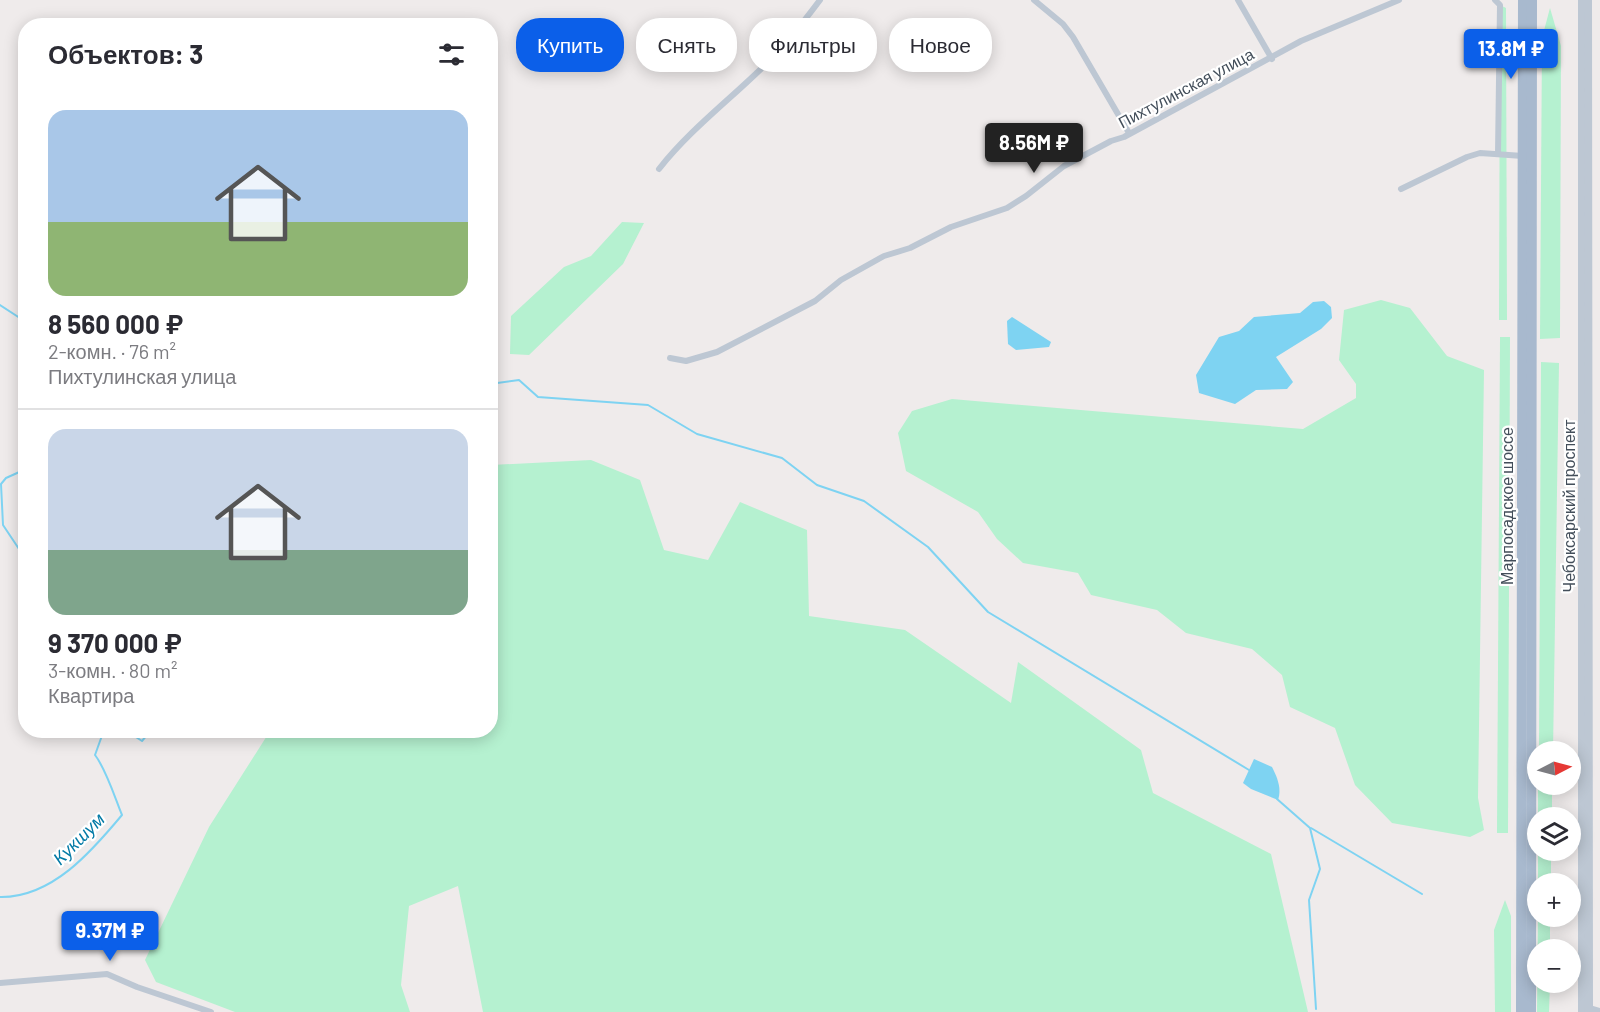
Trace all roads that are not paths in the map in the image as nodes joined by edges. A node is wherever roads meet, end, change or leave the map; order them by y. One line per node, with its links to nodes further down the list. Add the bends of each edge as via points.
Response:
1 (820, 0): 14 (street, via 771,60 676,148)
2 (1034, 0): 11 (street, via 1073,37)
3 (1238, 0): 10 (street)
4 (1399, 0): 10 (street, Пихтулинская улица, via 1301,41)
5 (1495, 0): 12 (street, via 1500,5)
6 (1523, 0): 13 (main road, Марпосадское шоссе)
7 (1532, 0): 26 (main road, Марпосадское шоссе)
8 (1582, 0): 16 (street, Чебоксарский проспект)
9 (1588, 0): 16 (street, Чебоксарский проспект)
10 (1272, 59): 11 (street, Пихтулинская улица)
11 (1129, 133): 17 (street, Пихтулинская улица, via 1064,166 1006,208 884,256 814,301 717,352 686,361)
12 (1498, 154): 13 (street); 15 (street, via 1467,157)
13 (1523, 156): 25 (main road, Марпосадское шоссе)
14 (659, 169)
15 (1401, 189)
16 (1586, 353): 19 (street, Чебоксарский проспект)
17 (670, 358)
18 (1600, 672): 19 (street)
19 (1587, 673): 20 (street); 22 (street, Чебоксарский проспект)
20 (1599, 678)
21 (0, 983): 24 (street, via 107,974)
22 (1586, 1011): 23 (street)
23 (1600, 1011)
24 (211, 1012)
25 (1521, 1012)
26 (1531, 1012)

